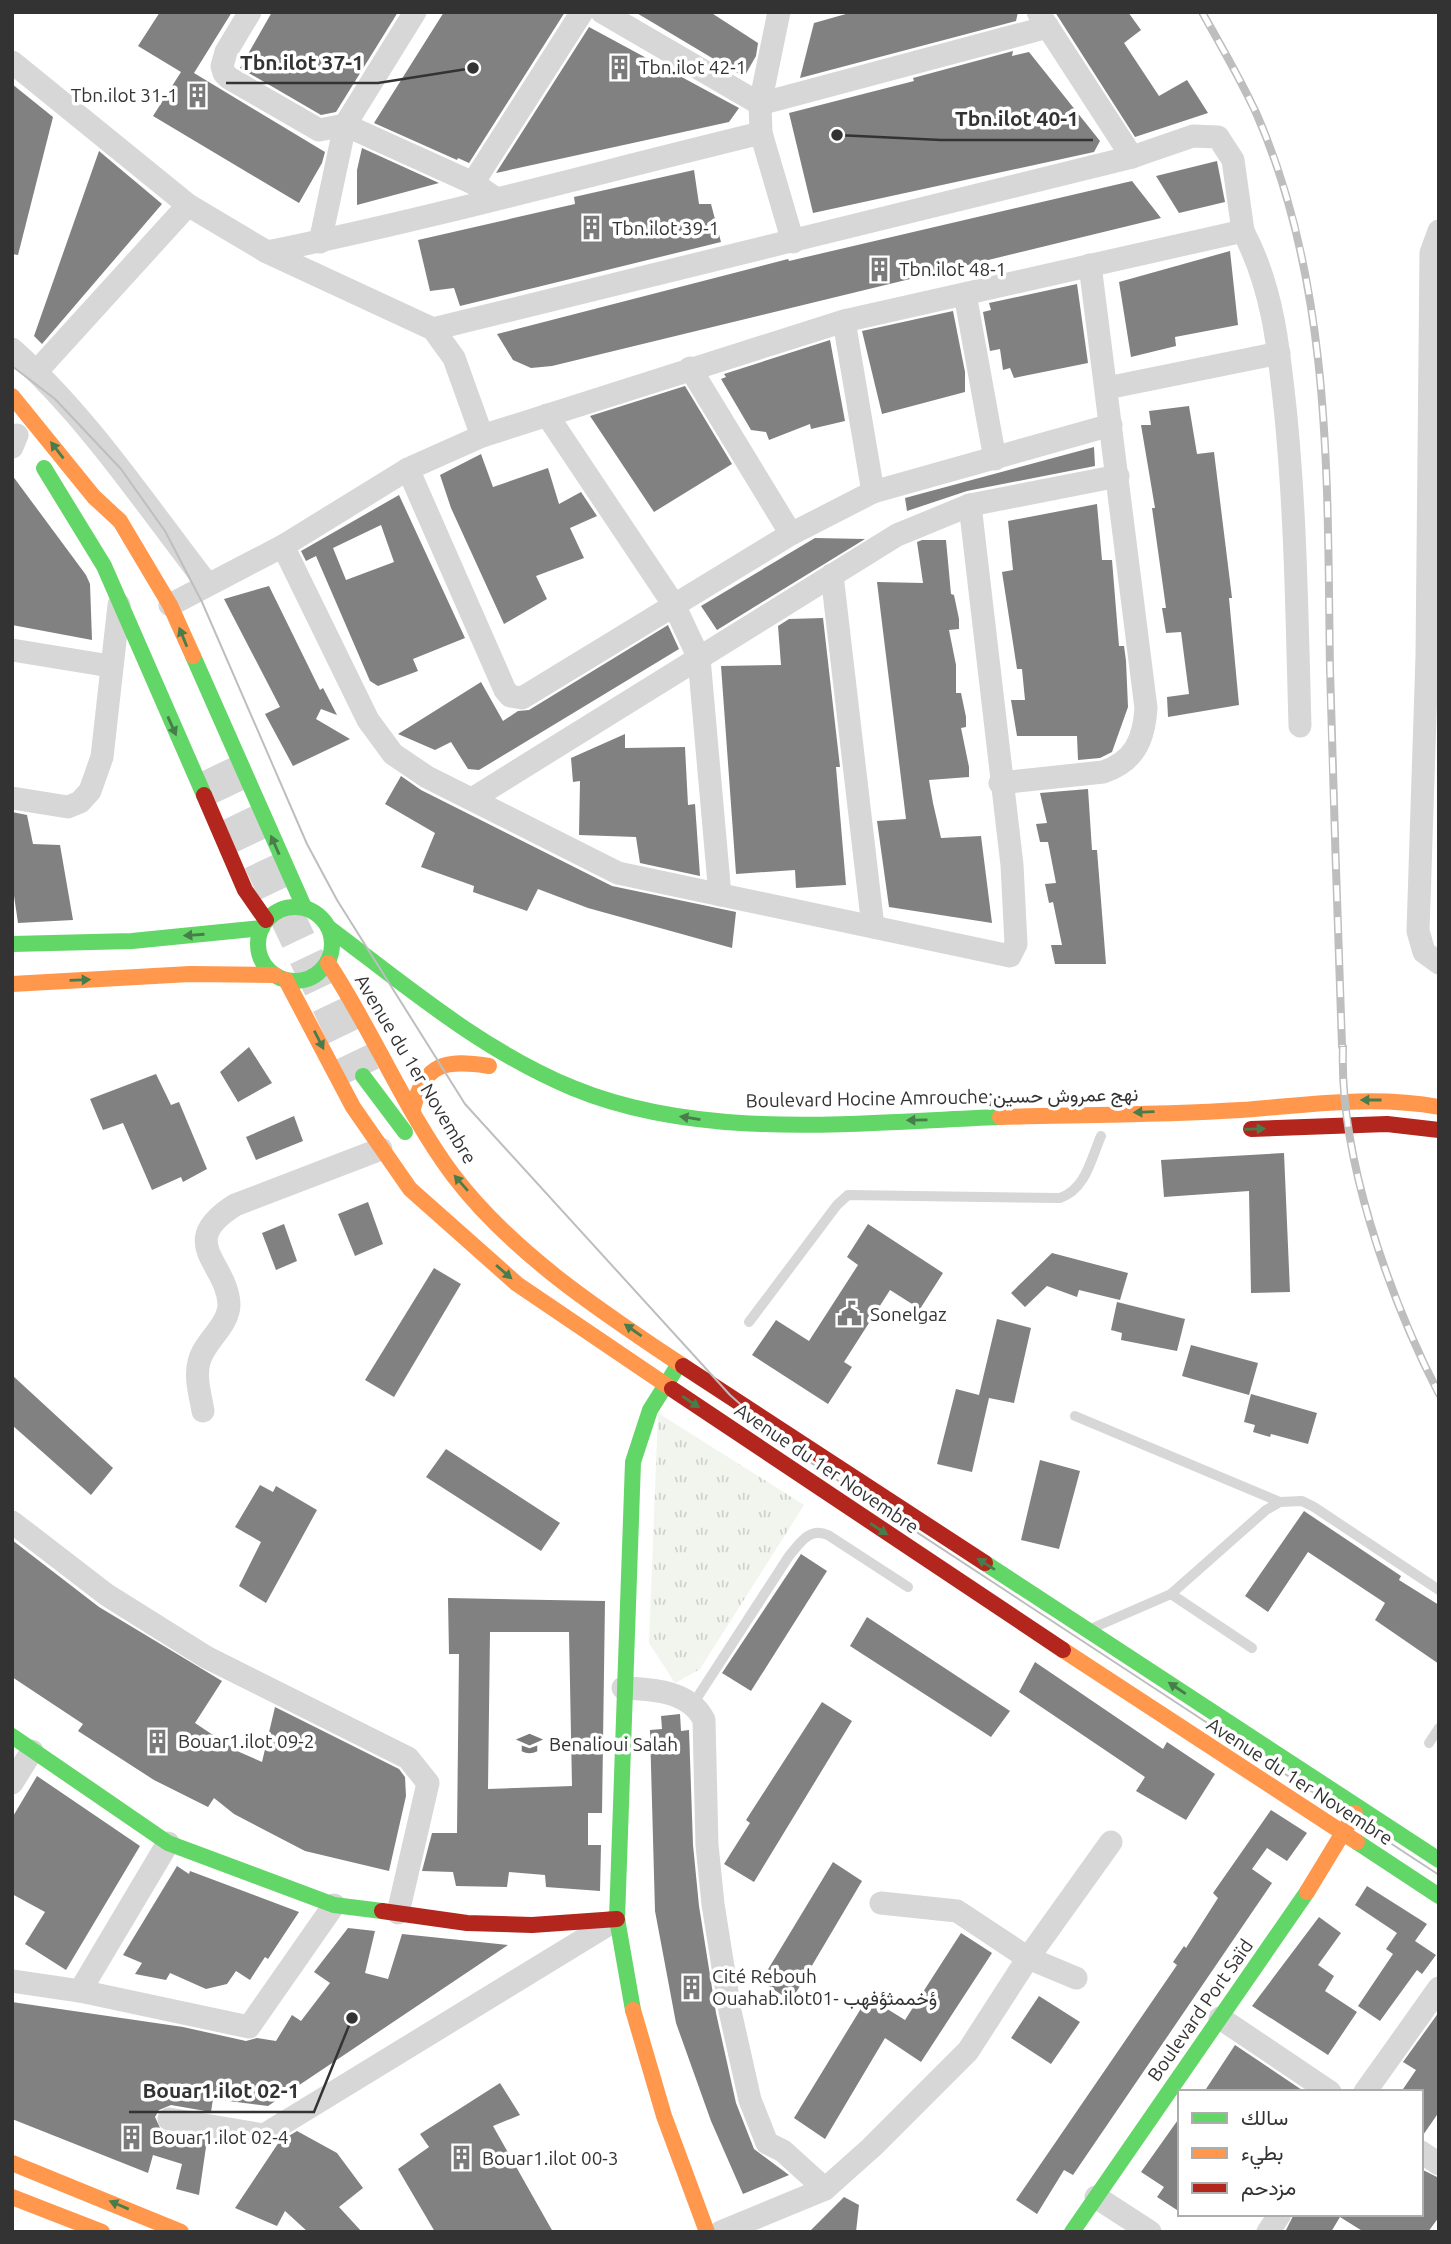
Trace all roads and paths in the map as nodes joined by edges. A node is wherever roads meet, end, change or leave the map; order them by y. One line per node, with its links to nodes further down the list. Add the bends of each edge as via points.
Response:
1 (250, 12): 9 (street, via 226,52 224,73 319,130)
2 (415, 12): 9 (street)
3 (582, 12): 12 (street)
4 (602, 12): 8 (street)
5 (779, 12): 8 (street)
6 (1043, 20): 8 (street); 11 (street)
7 (12, 62): 14 (street)
8 (760, 104): 10 (street)
9 (345, 125): 12 (street); 17 (street)
10 (761, 133): 13 (street); 18 (street)
11 (1132, 157): 15 (street, via 1193,136 1218,137 1233,160); 18 (street)
12 (473, 183): 13 (street)
13 (495, 198): 17 (street)
14 (188, 205): 19 (street); 28 (street)
15 (1243, 231): 20 (street); 26 (street, via 1273,307)
16 (1439, 231): 22 (street, via 1432,253)
17 (320, 242): 19 (street)
18 (793, 242): 24 (street)
19 (267, 252): 24 (street)
20 (1090, 265): 21 (street); 30 (street)
21 (965, 293): 23 (street); 36 (street)
22 (1435, 299): 29 (street)
23 (844, 321): 27 (street); 39 (street)
24 (433, 329): 34 (street, via 454,358)
25 (12, 349): 28 (street)
26 (1279, 353): 30 (street); 55 (street, via 1293,486)
27 (690, 368): 32 (street); 42 (street)
28 (37, 371): 45 (street, via 128,475)
29 (1434, 377): 50 (street)
30 (1107, 388): 33 (street)
31 (12, 396): 48 (main road, one-way to 31, via 127,530 94,497)
32 (547, 415): 34 (street); 47 (street)
33 (1111, 425): 36 (street); 38 (street)
34 (482, 436): 37 (street)
35 (14, 438): 41 (main road, via 57,485)
36 (995, 459): 39 (street)
37 (408, 469): 43 (street); 47 (street, via 510,696 532,694)
38 (1118, 476): 40 (street); 56 (street, via 1146,708 1140,739 1128,759 1102,772)
39 (873, 492): 42 (street)
40 (970, 505): 44 (street, via 897,535); 56 (street)
41 (75, 514): 46 (main road); 53 (main road, via 96,531 111,553)
42 (791, 534): 47 (street)
43 (283, 546): 45 (street); 58 (street, via 379,737 404,764)
44 (832, 575): 51 (street); 62 (street)
45 (208, 585): 48 (street)
46 (119, 603): 52 (street); 61 (main road, one-way to 61)
47 (674, 605): 51 (street)
48 (161, 612): 54 (main road); 60 (main road, one-way to 48)
49 (12, 650): 52 (street)
50 (1433, 654): 66 (street, via 1418,931 1424,952)
51 (699, 658): 58 (street); 59 (street)
52 (110, 666): 57 (street, via 102,757 90,791 68,807)
53 (174, 684)
54 (202, 716)
55 (1300, 726)
56 (1000, 783): 62 (street, via 1012,865 1013,955)
57 (12, 798)
58 (472, 799): 59 (street, via 618,873)
59 (720, 895): 62 (street)
60 (304, 907): 61 (main road, via 283,908); 63 (main road, via 323,918)
61 (264, 924): 64 (main road, one-way to 64, via 132,941); 68 (main road, via 258,938 261,959)
62 (873, 927)
63 (329, 928): 65 (main road); 73 (main road, Boulevard Hocine Amrouche;نهج عمروش حسين, one-way to 63, via 1359,1100 1237,1111 965,1119 783,1124 693,1119 613,1103 522,1062 427,1001)
64 (12, 944)
65 (330, 958): 67 (main road); 68 (main road, via 321,971 305,980); 74 (main road, Avenue du 1er Novembre)
66 (1439, 963)
67 (353, 968)
68 (280, 978): 69 (main road, one-way to 68, via 190,974); 78 (main road, Avenue du 1er Novembre, one-way to 78)
69 (12, 984)
70 (385, 992): 71 (main road)
71 (406, 1008)
72 (427, 1023): 74 (main road, via 495,1069 460,1060 433,1069 421,1079)
73 (1439, 1107)
74 (413, 1109): 80 (main road, Avenue du 1er Novembre, one-way to 74, via 457,1180)
75 (1234, 1130): 76 (main road, one-way to 76, via 1387,1125)
76 (1439, 1130)
77 (1101, 1136): 81 (lane, via 1082,1181 1073,1193 1060,1198 848,1195)
78 (381, 1149): 79 (main road, Avenue du 1er Novembre, via 410,1189); 84 (street, via 235,1205 211,1225 206,1241 209,1257 229,1303 199,1360)
79 (474, 1247): 80 (main road, via 424,1184 363,1076 470,1216); 83 (main road, Avenue du 1er Novembre, one-way to 83, via 517,1284)
80 (566, 1284): 82 (main road, Avenue du 1er Novembre, one-way to 80)
81 (749, 1322)
82 (680, 1363): 83 (main road); 91 (main road, Avenue du 1er Novembre, one-way to 82)
83 (663, 1383): 93 (main road, via 647,1412 633,1462); 101 (main road, Avenue du 1er Novembre, one-way to 101)
84 (203, 1410)
85 (1075, 1416): 86 (lane)
86 (1280, 1502): 89 (lane, via 1302,1501 1314,1507); 90 (lane)
87 (12, 1522): 108 (street, via 107,1595 206,1657 408,1758 428,1783)
88 (908, 1587): 94 (lane, via 828,1535 813,1532 789,1556)
89 (1439, 1590)
90 (1171, 1594): 91 (lane); 92 (lane)
91 (1089, 1629): 100 (main road, Avenue du 1er Novembre, one-way to 91)
92 (1252, 1648)
93 (623, 1688): 94 (street, via 650,1689); 109 (main road)
94 (693, 1704): 122 (street, via 704,1720 713,1904 750,2100 767,2143 783,2151)
95 (1439, 1728): 97 (lane)
96 (12, 1736): 98 (main road)
97 (1429, 1743)
98 (32, 1751): 99 (street); 103 (main road)
99 (12, 1783)
100 (1357, 1808): 101 (main road, Boulevard Port Saïd); 104 (main road, Avenue du 1er Novembre)
101 (1342, 1835): 105 (main road, Avenue du 1er Novembre); 115 (main road, Boulevard Port Saïd)
102 (1111, 1842): 110 (street)
103 (168, 1843): 107 (main road); 114 (street)
104 (1439, 1860)
105 (1439, 1896)
106 (881, 1903): 110 (street, via 957,1911)
107 (334, 1905): 108 (main road); 114 (street, via 249,2027)
108 (398, 1913): 109 (main road, via 467,1923 532,1925)
109 (617, 1919): 118 (street, via 264,2135); 128 (main road, via 621,1964 646,2067)
110 (1028, 1958): 111 (street); 122 (street, via 968,2051)
111 (1076, 1978)
112 (12, 1981): 114 (street)
113 (1439, 1988): 117 (street)
114 (80, 1991)
115 (1220, 2018): 116 (street); 124 (main road, Boulevard Port Saïd)
116 (1327, 2090)
117 (1366, 2090)
118 (169, 2119)
119 (1423, 2153): 121 (street)
120 (12, 2164): 127 (main road, one-way to 120)
121 (1439, 2164)
122 (825, 2189): 129 (street)
123 (12, 2197): 126 (main road)
124 (1096, 2197): 130 (main road, Boulevard Port Saïd); 131 (street)
125 (1279, 2216): 132 (street)
126 (102, 2232)
127 (181, 2232)
128 (707, 2232)
129 (721, 2232)
130 (1072, 2232)
131 (1150, 2232)
132 (1268, 2232)

